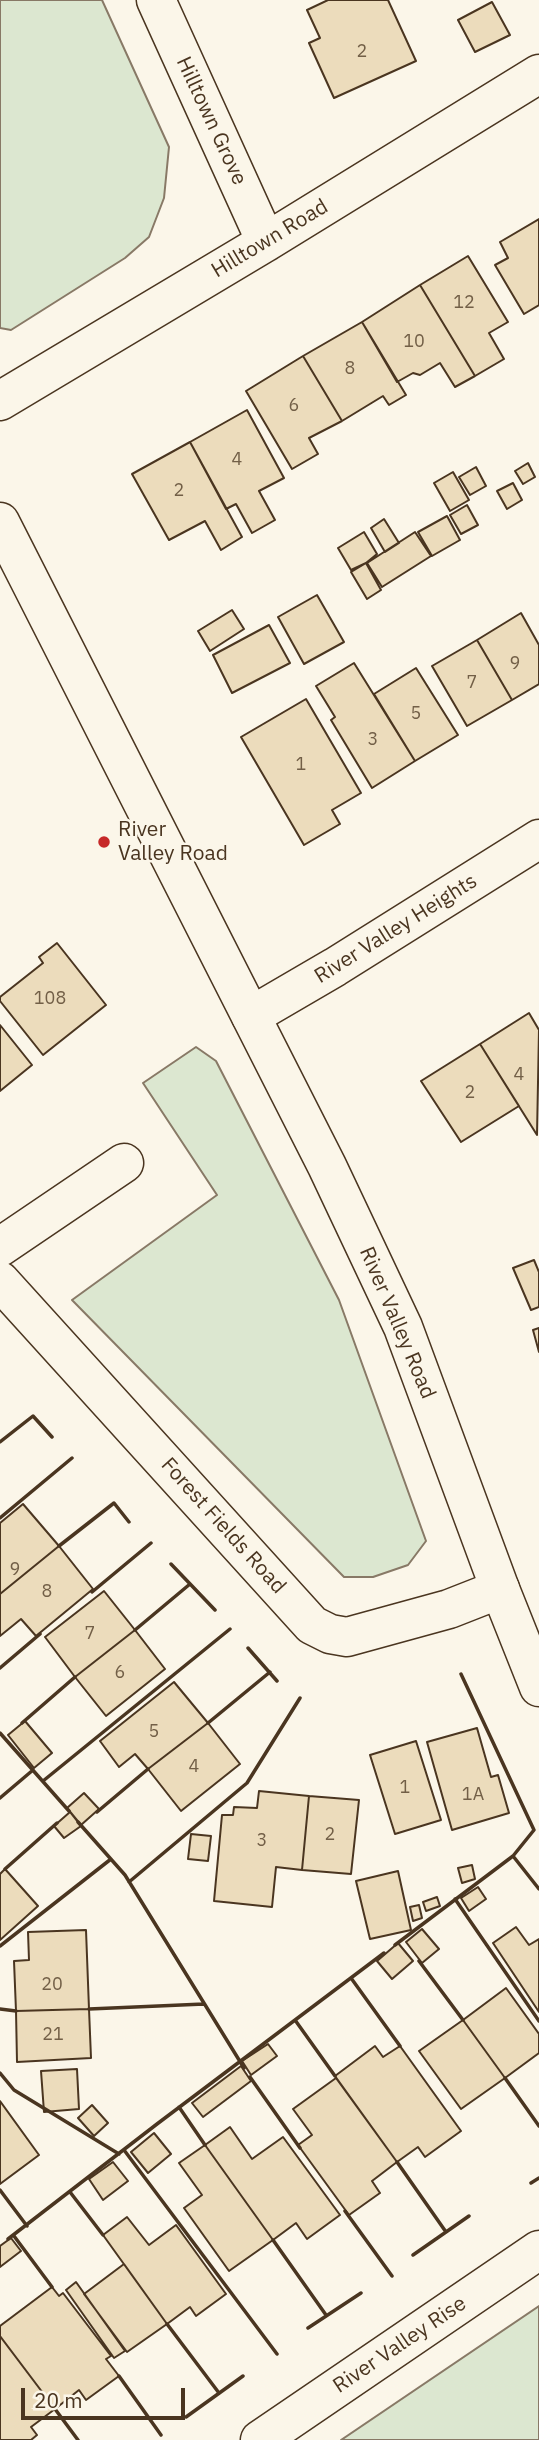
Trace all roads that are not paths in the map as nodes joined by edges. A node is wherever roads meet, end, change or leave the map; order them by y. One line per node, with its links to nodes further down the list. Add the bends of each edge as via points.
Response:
1 (156, 0): 3 (street, Hilltown Grove)
2 (539, 74): 3 (street, Hilltown Road)
3 (267, 242): 4 (street, Hilltown Road)
4 (0, 401)
5 (0, 523): 7 (street, River Valley Road)
6 (539, 839): 7 (street, River Valley Heights)
7 (251, 1016): 11 (street, River Valley Road, via 403,1326)
8 (124, 1163): 9 (street)
9 (0, 1247)
10 (0, 1281): 11 (street, Forest Fields Road, via 312,1625 347,1637 449,1609)
11 (500, 1589): 12 (street, River Valley Road)
12 (539, 1687)
13 (539, 2250): 14 (street, River Valley Rise)
14 (260, 2440)

